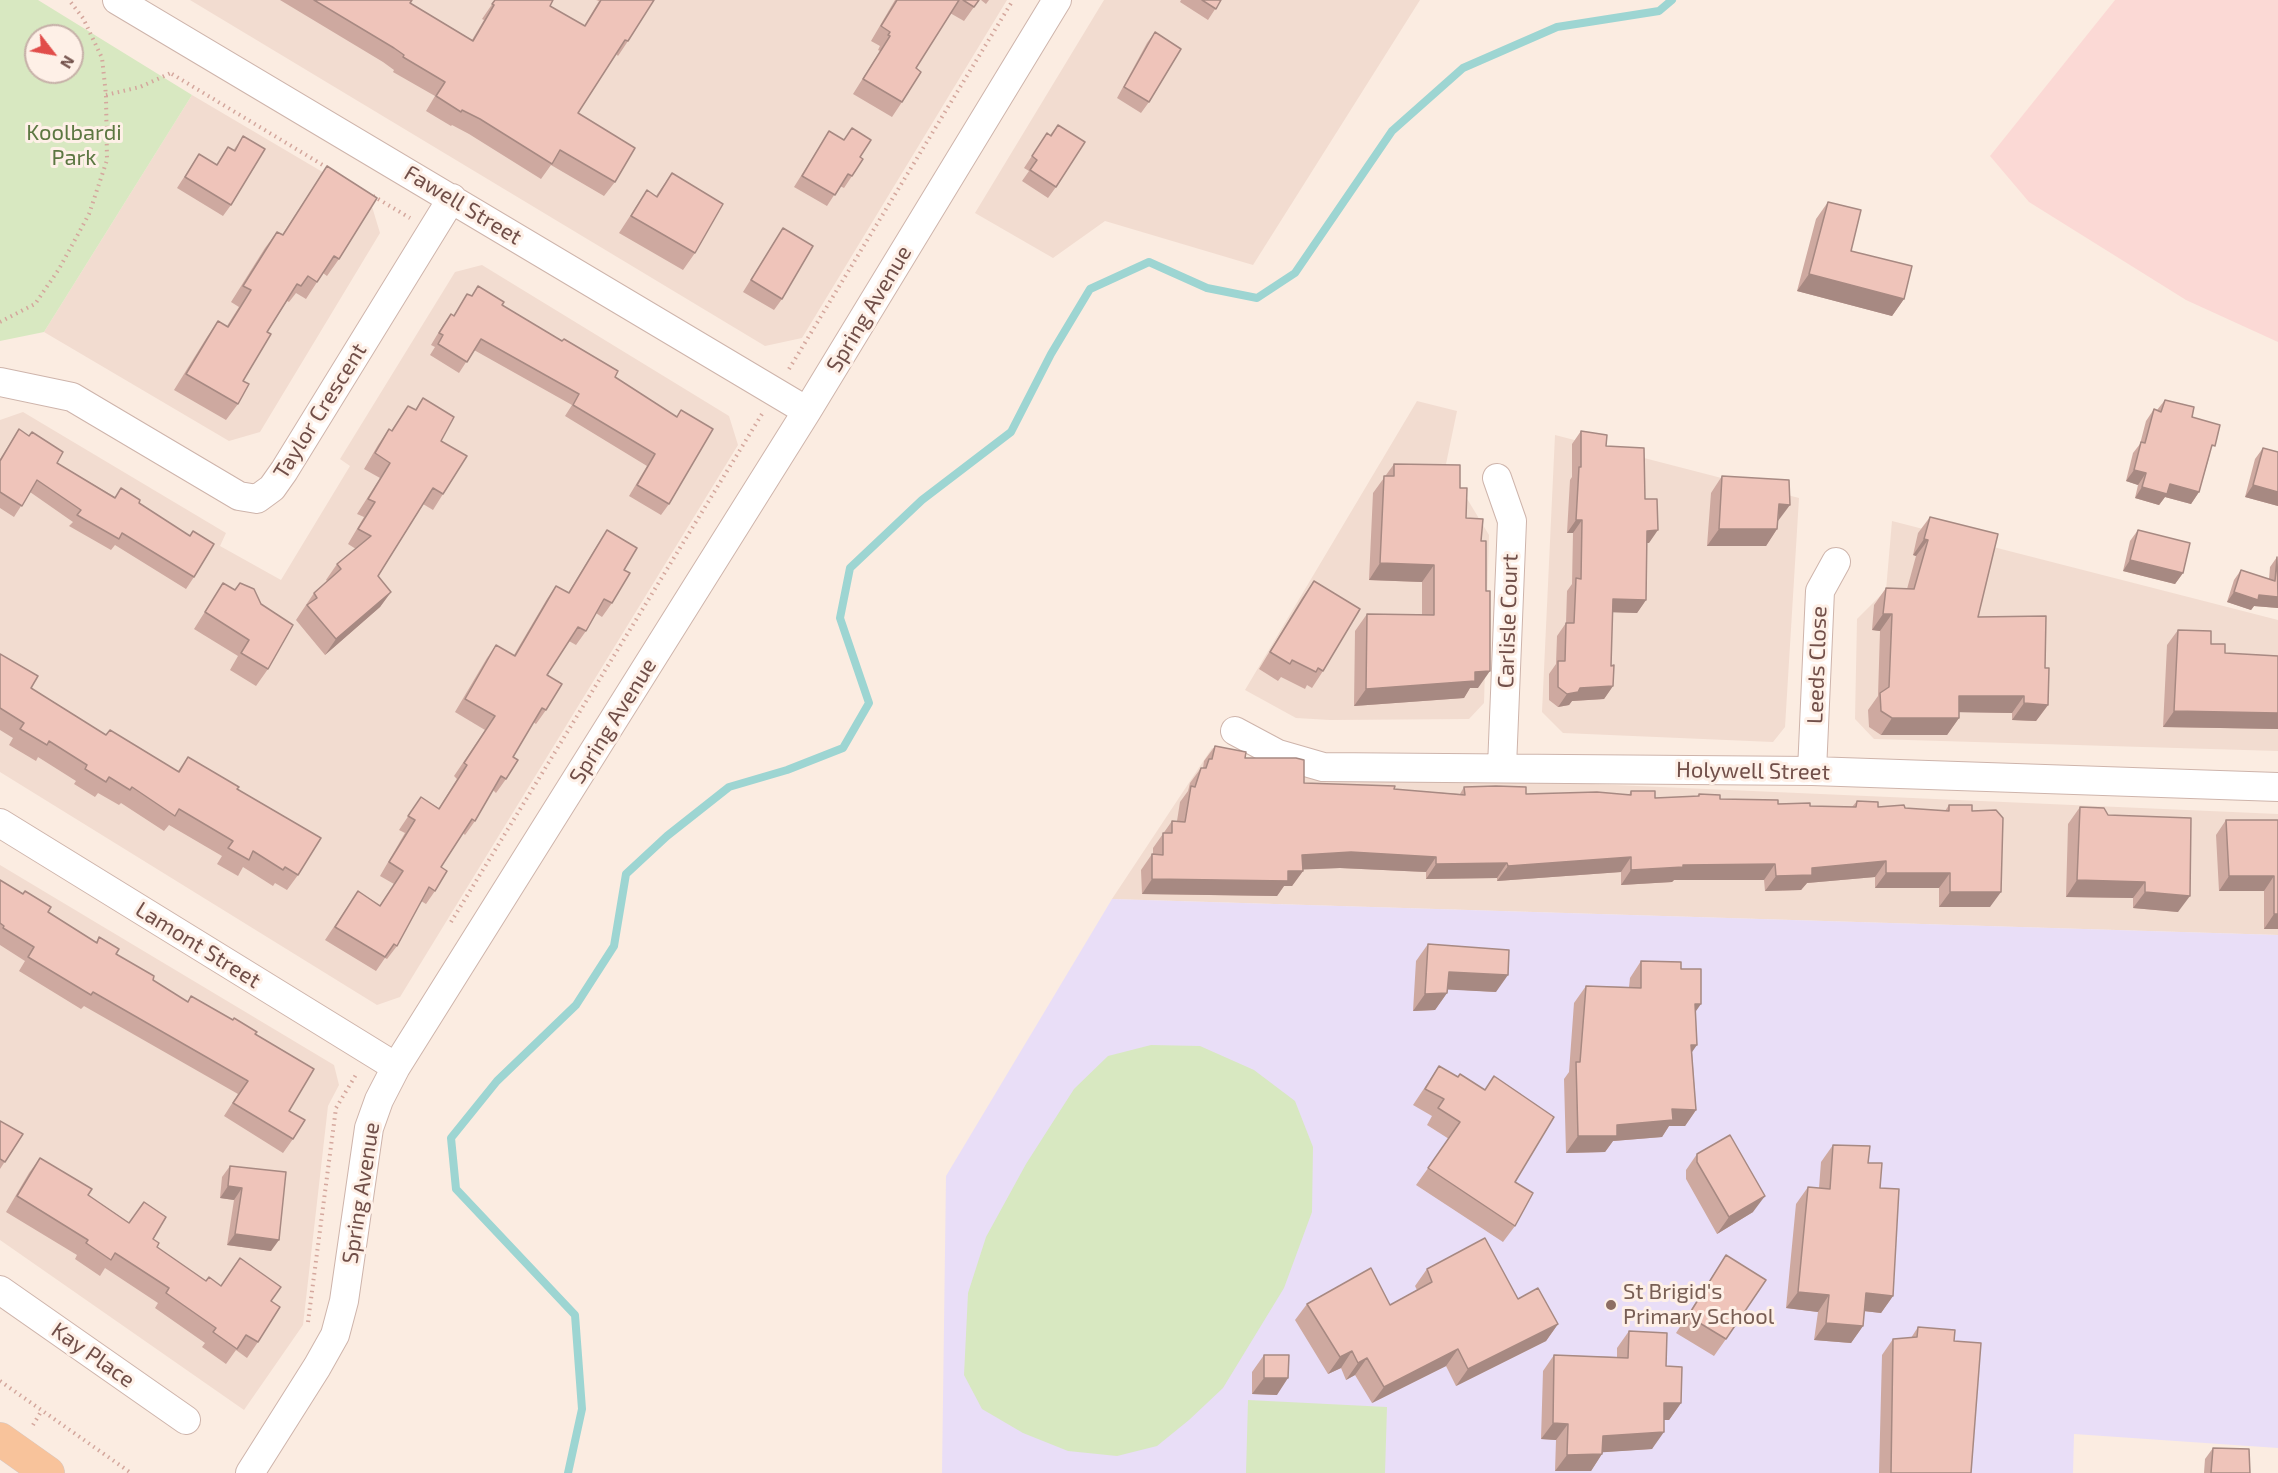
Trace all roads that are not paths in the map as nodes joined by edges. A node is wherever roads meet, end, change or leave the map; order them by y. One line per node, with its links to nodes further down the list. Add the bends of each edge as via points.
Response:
1 (117, 0): 3 (street, Fawell Street)
2 (1057, 0): 5 (street, Spring Avenue)
3 (452, 198): 4 (street, Taylor Crescent, via 285,471 257,500 239,496 72,397); 5 (street, Fawell Street)
4 (0, 382)
5 (807, 411): 13 (street, Spring Avenue)
6 (1497, 478): 9 (street, Carlisle Court, via 1512,521)
7 (1836, 562): 10 (street, Leeds Close, via 1820,591)
8 (1235, 731): 9 (street, Holywell Street, via 1278,754 1323,767)
9 (1502, 768): 10 (street, Holywell Street)
10 (1812, 771): 11 (street, Holywell Street)
11 (2278, 787)
12 (0, 823): 13 (street, Lamont Street)
13 (396, 1067): 18 (street, Spring Avenue, via 369,1128 344,1301 335,1335)
14 (0, 1290): 15 (street, Kay Place)
15 (186, 1420)
16 (0, 1439): 17 (main road)
17 (48, 1473)
18 (250, 1473)

